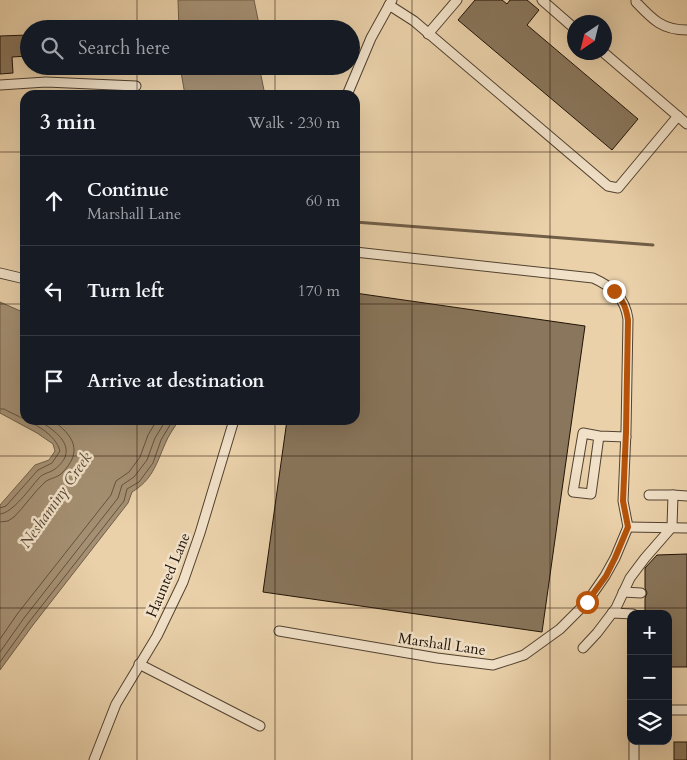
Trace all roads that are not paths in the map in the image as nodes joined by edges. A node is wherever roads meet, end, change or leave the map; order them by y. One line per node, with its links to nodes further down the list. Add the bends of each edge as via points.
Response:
1 (457, 0): 7 (street)
2 (542, 0): 5 (street)
3 (636, 0): 6 (street, via 652,20 675,30)
4 (391, 2): 7 (street); 9 (street)
5 (567, 22)
6 (687, 30)
7 (428, 34): 14 (street, via 608,186 618,188)
8 (612, 60): 14 (street)
9 (360, 64)
10 (355, 75): 13 (street)
11 (0, 85): 12 (street, via 46,82)
12 (136, 86)
13 (349, 90)
14 (678, 116): 15 (street)
15 (687, 124)
16 (360, 253): 21 (street, via 593,278 601,282 622,299 628,320)
17 (0, 273): 18 (street)
18 (20, 278)
19 (232, 425): 34 (street, Haunted Lane, via 183,582)
20 (599, 436): 20 (street, via 591,494 574,492 583,433); 21 (street)
21 (626, 437): 25 (street, via 623,501)
22 (649, 495): 23 (street)
23 (673, 495): 24 (street); 26 (street)
24 (687, 496)
25 (628, 527): 26 (street); 32 (street, Marshall Lane, via 606,576 560,630 524,655 494,665)
26 (672, 527): 27 (street); 28 (street, via 645,558)
27 (687, 528)
28 (623, 592): 29 (street); 30 (street)
29 (641, 593)
30 (612, 613): 31 (street); 33 (street)
31 (627, 614)
32 (279, 631)
33 (583, 648)
34 (140, 664): 37 (street); 39 (street, Haunted Lane, via 116,704)
35 (672, 710): 36 (street)
36 (687, 710)
37 (260, 726)
38 (634, 745): 40 (street)
39 (94, 760)
40 (634, 760)

